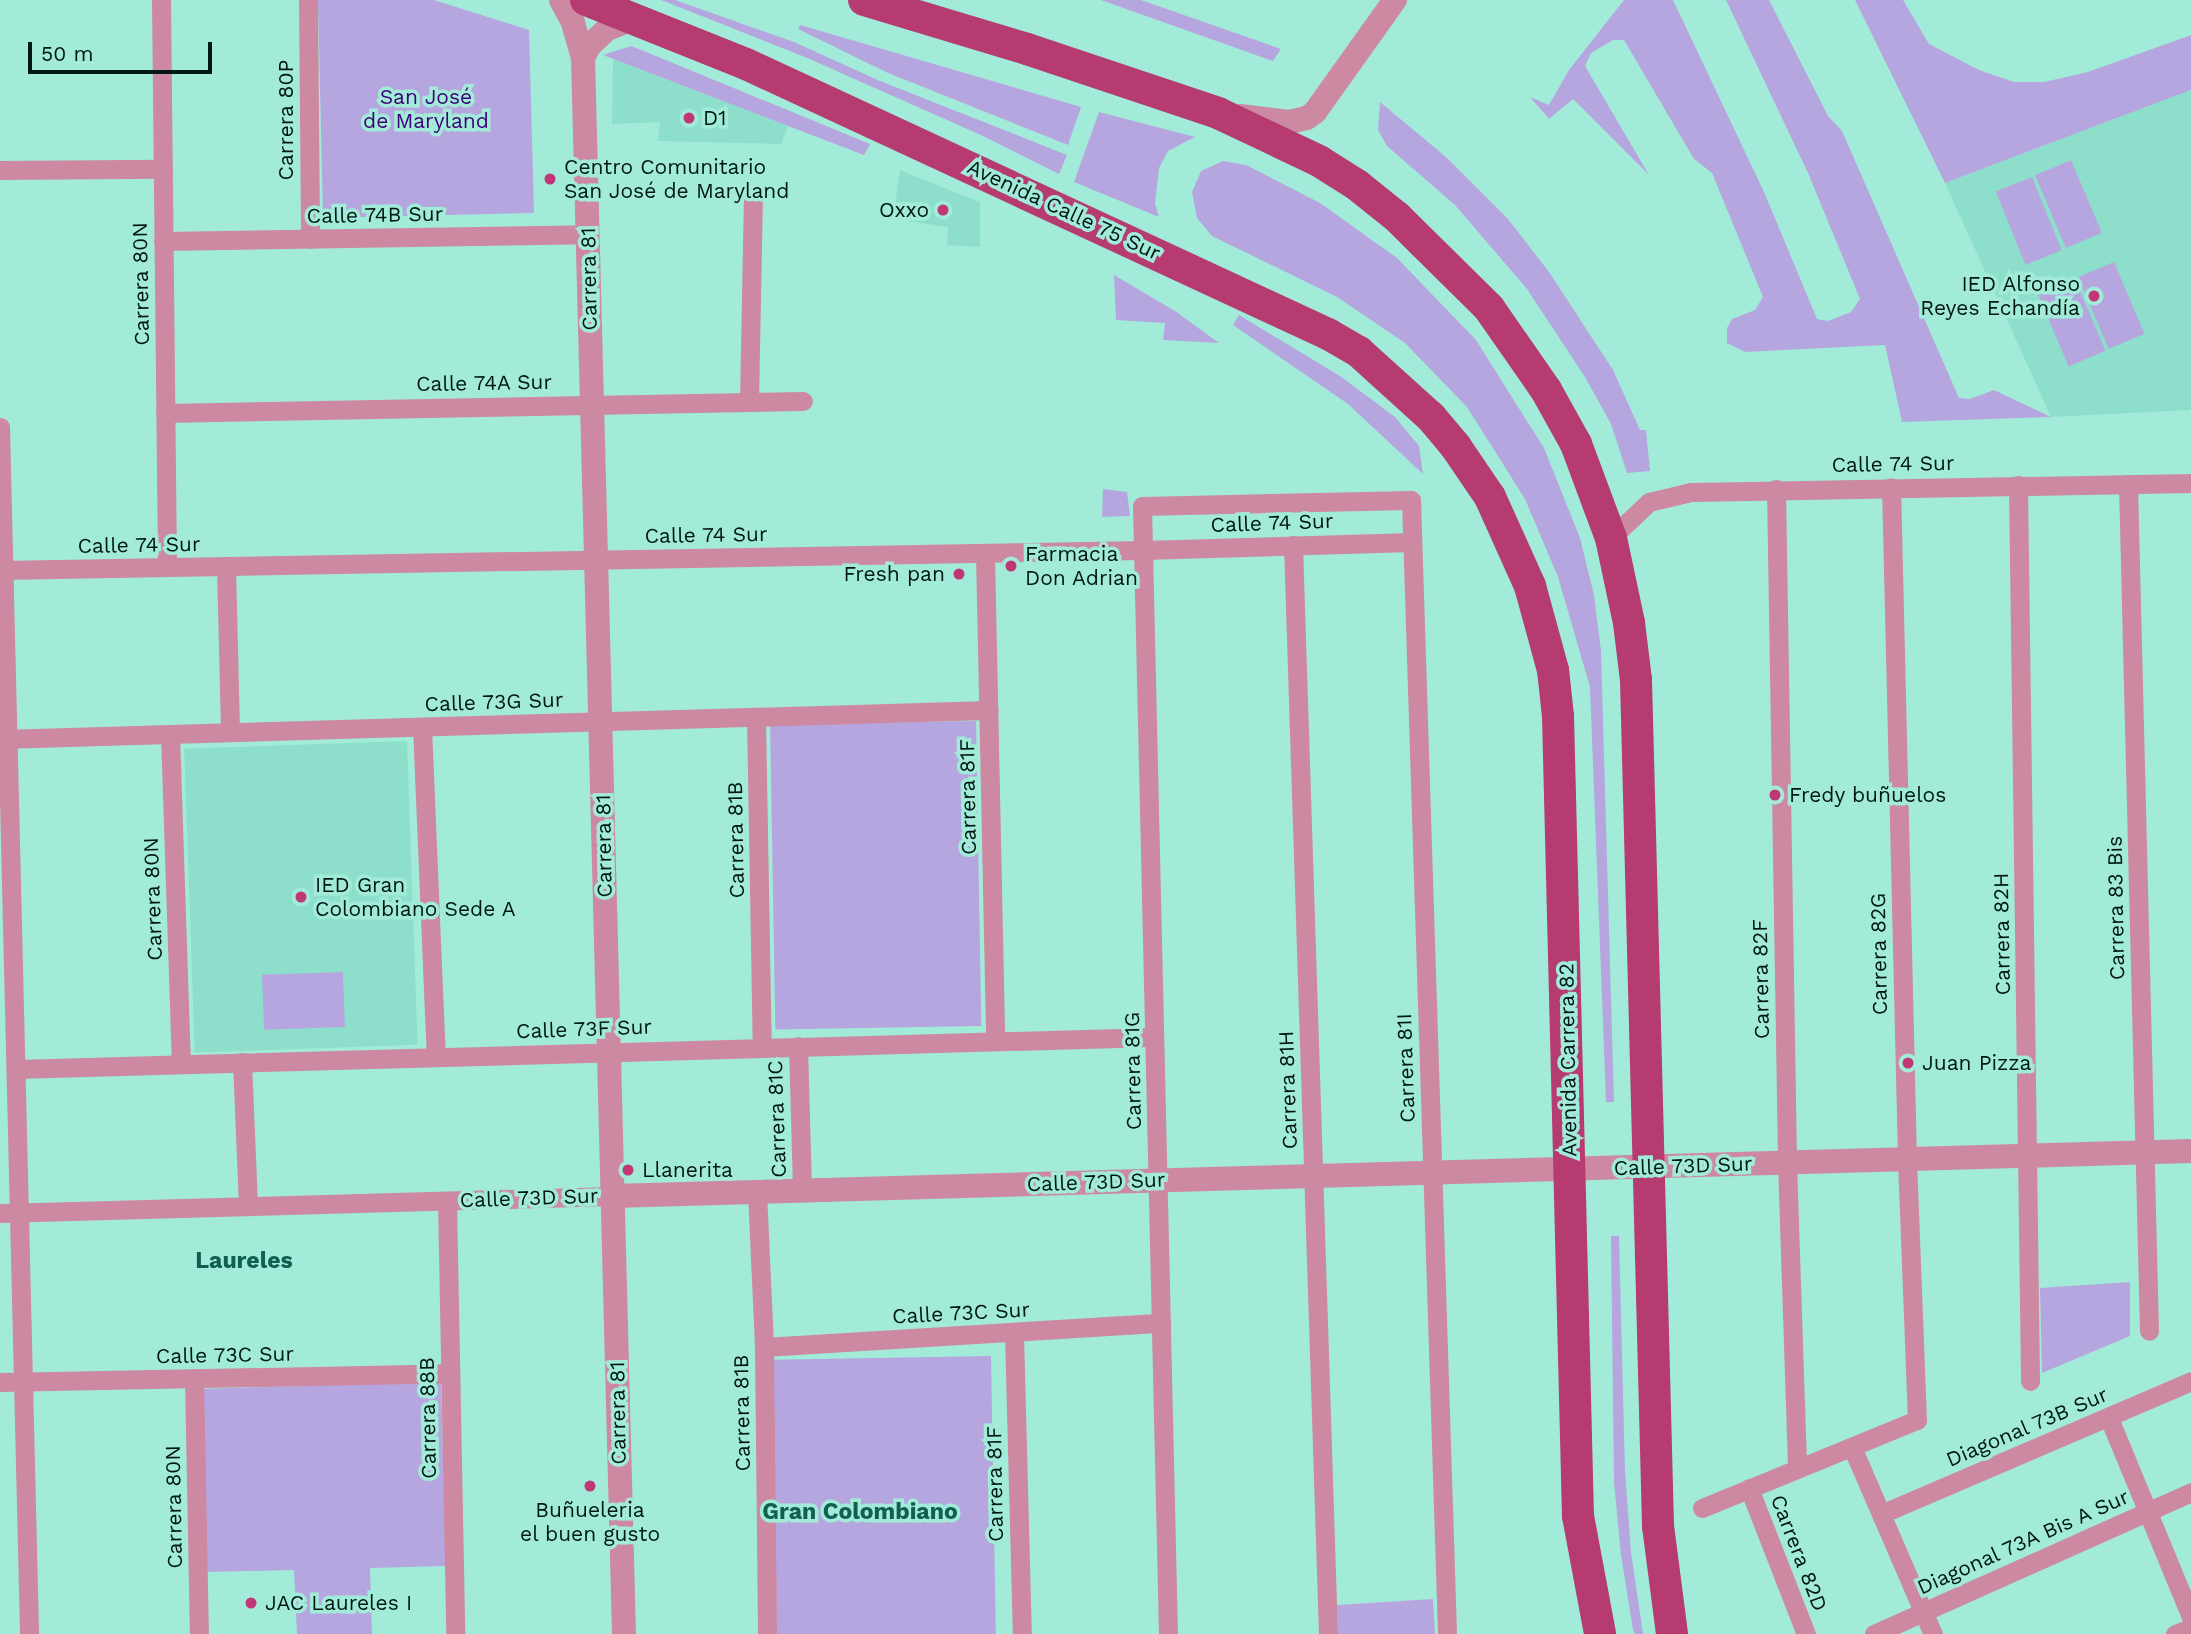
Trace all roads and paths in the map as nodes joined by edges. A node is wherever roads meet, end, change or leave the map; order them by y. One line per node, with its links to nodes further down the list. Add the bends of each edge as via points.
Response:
1 (161, 0): 10 (street, Carrera 80N)
2 (308, 0): 14 (street, Carrera 80P)
3 (561, 0): 8 (street, Carrera 81)
4 (586, 0): 7 (main road, Avenida Calle 75 Sur)
5 (864, 0): 9 (main road)
6 (1395, 0): 9 (street, via 1334,90 1307,118 1289,122)
7 (636, 18): 8 (street, via 607,29); 26 (main road, Avenida Calle 75 Sur, via 910,138 1328,334 1359,352 1431,417)
8 (583, 58): 13 (street, Carrera 81)
9 (1218, 113): 29 (main road, via 1290,145 1357,184 1432,248 1489,309 1563,421)
10 (163, 169): 11 (street); 15 (street, Carrera 80N)
11 (0, 170)
12 (753, 202): 17 (street)
13 (588, 234): 14 (street, Calle 74B Sur); 18 (street, Carrera 81)
14 (310, 239): 15 (street, Calle 74B Sur)
15 (163, 241): 19 (street, Carrera 80N)
16 (803, 401): 17 (street, Calle 74A Sur)
17 (749, 402): 18 (street, Calle 74A Sur)
18 (592, 404): 19 (street, Calle 74A Sur); 34 (street, Carrera 81)
19 (165, 412): 36 (street, Carrera 80N)
20 (0, 427): 37 (street)
21 (2191, 483): 22 (street, Calle 74 Sur)
22 (2128, 484): 23 (street, Calle 74 Sur); 55 (street, Carrera 83 Bis)
23 (2018, 485): 24 (street, Calle 74 Sur); 56 (street, Carrera 82H)
24 (1891, 487): 25 (street, Calle 74 Sur); 57 (street, Carrera 82G)
25 (1776, 489): 29 (street, Calle 74 Sur, via 1664,497 1637,511); 58 (street, Carrera 82F)
26 (1490, 497): 60 (main road, Avenida Carrera 82, via 1533,597 1553,670)
27 (1411, 500): 28 (street, Calle 74 Sur); 30 (street, Carrera 81I)
28 (1142, 506): 32 (street, Carrera 81G)
29 (1611, 538): 59 (main road, via 1636,680)
30 (1412, 542): 31 (street, Calle 74 Sur); 61 (street, Carrera 81I)
31 (1293, 545): 32 (street, Calle 74 Sur); 62 (street, Carrera 81H)
32 (1143, 550): 33 (street, Calle 74 Sur); 45 (street, Carrera 81G)
33 (985, 553): 34 (street, Calle 74 Sur); 38 (street, Carrera 81F)
34 (596, 560): 35 (street, Calle 74 Sur); 40 (street, Carrera 81)
35 (226, 566): 36 (street, Calle 74 Sur); 42 (street)
36 (167, 567): 37 (street, Calle 74 Sur)
37 (2, 570): 44 (street)
38 (989, 710): 39 (street, Calle 73G Sur); 46 (street, Carrera 81F)
39 (756, 717): 40 (street, Calle 73G Sur); 48 (street, Carrera 81B)
40 (601, 722): 41 (street, Calle 73G Sur); 49 (street, Carrera 81)
41 (422, 727): 42 (street, Calle 73G Sur); 50 (street)
42 (230, 733): 43 (street, Calle 73G Sur)
43 (170, 734): 44 (street, Calle 73G Sur); 53 (street, Carrera 80N)
44 (4, 739): 51 (street)
45 (1154, 1037): 46 (street, Calle 73F Sur); 63 (street, Carrera 81G)
46 (995, 1041): 47 (street, Calle 73F Sur)
47 (798, 1046): 48 (street, Calle 73F Sur); 64 (street, Carrera 81C)
48 (762, 1047): 49 (street, Calle 73F Sur)
49 (609, 1051): 50 (street, Calle 73F Sur); 66 (street, Carrera 81)
50 (436, 1056): 52 (street, Calle 73F Sur)
51 (10, 1058): 53 (street, Calle 73F Sur); 69 (street)
52 (242, 1062): 53 (street, Calle 73F Sur); 68 (street)
53 (181, 1064)
54 (2191, 1152): 55 (street, Calle 73D Sur)
55 (2144, 1153): 56 (street, Calle 73D Sur); 71 (street, Carrera 83 Bis)
56 (2027, 1156): 57 (street, Calle 73D Sur); 76 (street, Carrera 82H)
57 (1907, 1159): 58 (street, Calle 73D Sur); 81 (street, Carrera 82G, via 1917,1420)
58 (1787, 1163): 59 (street, Calle 73D Sur); 82 (street, Carrera 82F)
59 (1648, 1166): 60 (street, Calle 73D Sur); 101 (main road, via 1658,1526)
60 (1570, 1169): 61 (street, Calle 73D Sur); 100 (main road, Avenida Carrera 82, via 1578,1516)
61 (1433, 1173): 62 (street, Calle 73D Sur); 99 (street, Carrera 81I)
62 (1313, 1176): 63 (street, Calle 73D Sur); 98 (street, Carrera 81H)
63 (1158, 1181): 64 (street, Calle 73D Sur); 70 (street, Carrera 81G)
64 (802, 1190): 65 (street, Calle 73D Sur)
65 (757, 1192): 66 (street, Calle 73D Sur); 73 (street, Carrera 81B)
66 (612, 1196): 67 (street, Calle 73D Sur); 94 (street, Carrera 81)
67 (447, 1200): 68 (street, Calle 73D Sur); 74 (street, Carrera 88B)
68 (248, 1206): 69 (street, Calle 73D Sur)
69 (10, 1212): 79 (street)
70 (1161, 1323): 72 (street, Calle 73C Sur); 97 (street, Carrera 81G)
71 (2149, 1331)
72 (1014, 1334): 73 (street, Calle 73C Sur); 96 (street, Carrera 81F)
73 (764, 1347): 95 (street, Carrera 81B)
74 (450, 1373): 75 (street, Calle 73C Sur); 93 (street, Carrera 88B)
75 (194, 1378): 79 (street, Calle 73C Sur); 92 (street, Carrera 80N)
76 (2030, 1381)
77 (2191, 1381): 80 (street, Diagonal 73B Sur)
78 (0, 1382): 79 (street, Calle 73C Sur)
79 (23, 1382): 91 (street)
80 (2109, 1418): 86 (street); 87 (street, Diagonal 73B Sur)
81 (1852, 1447): 82 (street); 87 (street)
82 (1797, 1469): 83 (street)
83 (1749, 1488): 85 (street); 102 (street, Carrera 82D)
84 (2191, 1492): 86 (street, Diagonal 73A Bis A Sur)
85 (1702, 1508)
86 (2146, 1512): 88 (street, Diagonal 73A Bis A Sur); 89 (street)
87 (1881, 1514): 88 (street)
88 (1924, 1612): 103 (street, Diagonal 73A Bis A Sur); 104 (street)
89 (2191, 1617)
90 (2191, 1628): 105 (street)
91 (29, 1634)
92 (199, 1634)
93 (456, 1634)
94 (624, 1634)
95 (767, 1634)
96 (1022, 1634)
97 (1168, 1634)
98 (1328, 1634)
99 (1447, 1634)
100 (1600, 1634)
101 (1672, 1634)
102 (1806, 1634)
103 (1874, 1634)
104 (1933, 1634)
105 (2175, 1634)

